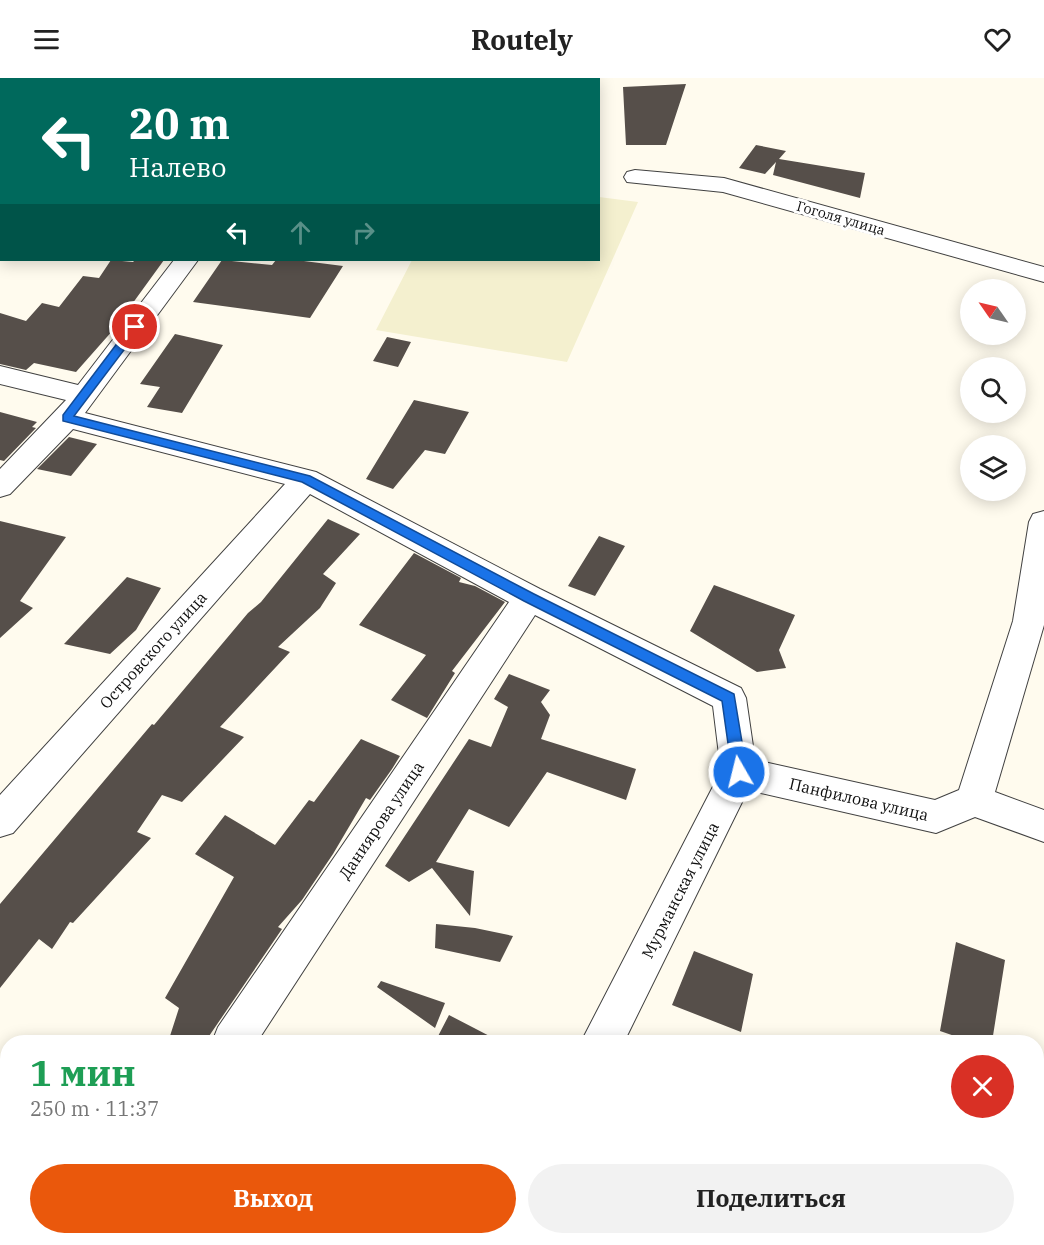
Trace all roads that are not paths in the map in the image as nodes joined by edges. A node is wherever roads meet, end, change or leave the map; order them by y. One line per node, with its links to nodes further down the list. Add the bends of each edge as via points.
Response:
1 (635, 177): 3 (street, Гоголя улица, via 724,185)
2 (185, 261): 5 (street)
3 (1044, 276)
4 (0, 375): 5 (street)
5 (75, 407): 6 (street); 7 (street)
6 (306, 479): 9 (street); 12 (street, Островского улица)
7 (0, 487)
8 (1044, 522): 11 (street, via 1029,621)
9 (529, 598): 10 (street, via 729,698); 14 (street, Даниярова улица)
10 (739, 772): 11 (street, Панфилова улица, via 936,817); 15 (street, Мурманская улица)
11 (974, 800): 13 (street)
12 (0, 821)
13 (1044, 826)
14 (238, 1035)
15 (606, 1035)

